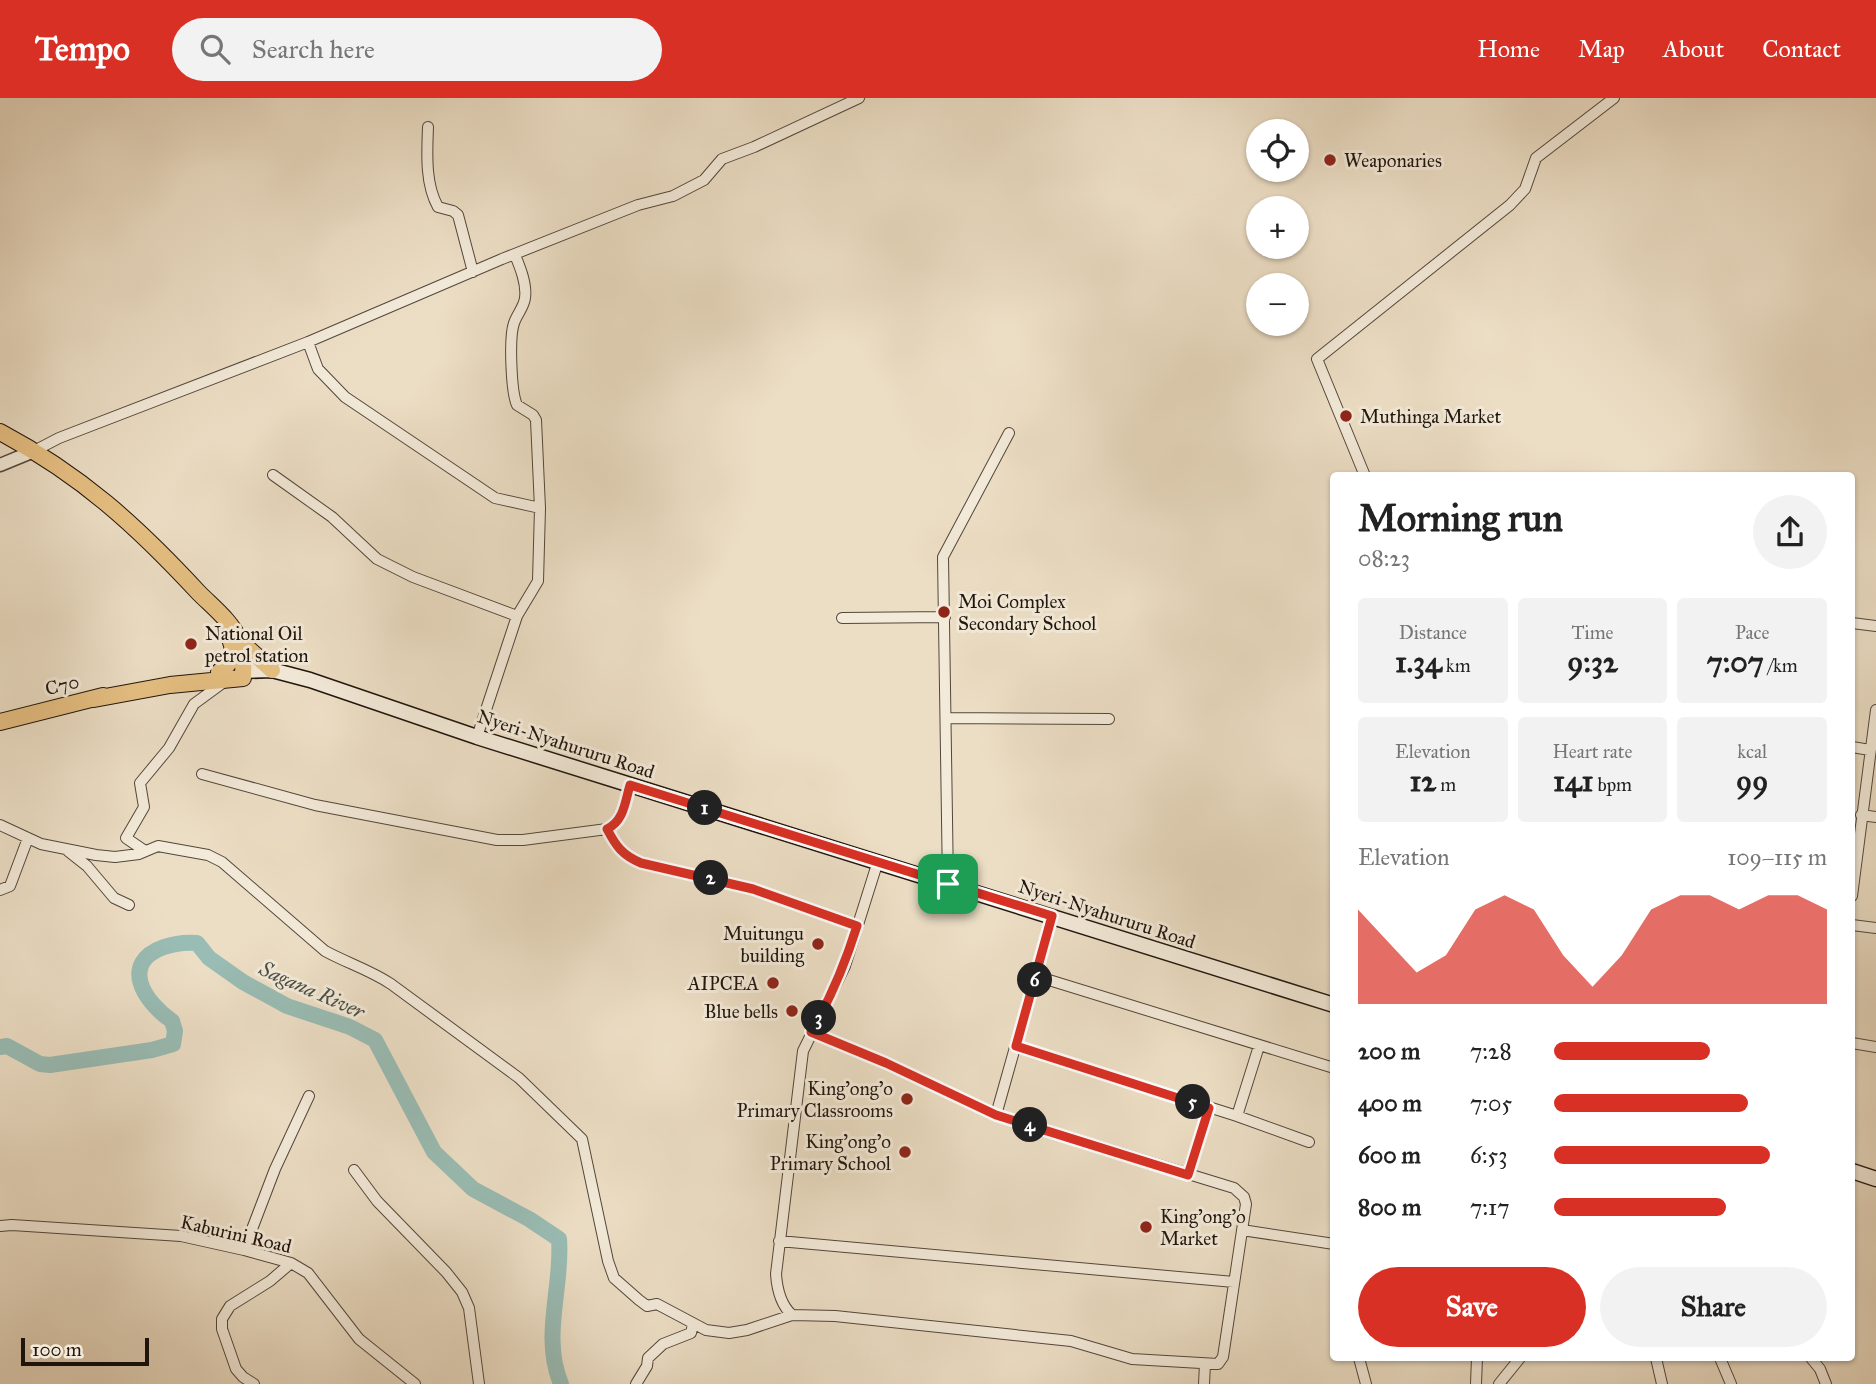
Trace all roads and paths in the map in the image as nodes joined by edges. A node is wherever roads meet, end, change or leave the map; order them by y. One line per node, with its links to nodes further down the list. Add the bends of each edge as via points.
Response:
1 (859, 98): 4 (street, via 718,161 704,180 673,197 638,205)
2 (1614, 98): 11 (street, via 1536,158 1525,189 1510,205 1317,359)
3 (428, 127): 5 (street, via 434,200 440,209 458,215)
4 (514, 255): 5 (street); 13 (street, via 525,299 512,333 514,400 536,419)
5 (473, 272): 6 (street)
6 (308, 342): 9 (street); 13 (street, via 318,369 345,397 495,498)
7 (0, 432): 9 (highway)
8 (1010, 433): 15 (street, via 943,556)
9 (34, 451): 10 (street); 19 (highway, via 110,504 145,536 223,616)
10 (0, 465)
11 (1363, 472)
12 (274, 475): 14 (street, via 332,516 377,559)
13 (540, 508): 14 (street, via 538,581)
14 (517, 616): 27 (street)
15 (945, 617): 16 (street); 24 (street)
16 (842, 618)
17 (1855, 623): 18 (street)
18 (1876, 626)
19 (238, 646): 20 (highway); 21 (highway); 21 (highway, via 229,663)
20 (272, 670): 21 (main road, Nyeri-Nyahururu Road); 22 (main road, Nyeri-Nyahururu Road)
21 (234, 675): 22 (main road, Nyeri-Nyahururu Road, via 278,679); 26 (highway, C70, via 155,680); 38 (street, via 194,704 169,748 140,783 144,807 126,838)
22 (389, 707): 27 (main road, Nyeri-Nyahururu Road)
23 (1876, 710): 29 (street)
24 (946, 719): 25 (street); 41 (street)
25 (1109, 719)
26 (0, 722)
27 (477, 737): 31 (main road, Nyeri-Nyahururu Road)
28 (1855, 748): 29 (street)
29 (1870, 750): 32 (street)
30 (202, 774): 35 (street, via 316,805 497,840)
31 (630, 785): 35 (street, via 621,818); 39 (main road, Nyeri-Nyahururu Road)
32 (1861, 815): 33 (street); 40 (street)
33 (1876, 817)
34 (0, 825): 36 (street)
35 (607, 829): 46 (street, via 618,850 641,863 753,889)
36 (28, 838): 37 (street); 42 (street, via 10,886)
37 (64, 849): 38 (street, via 116,858); 43 (street, via 87,866 114,898)
38 (145, 851): 73 (street, via 158,846 222,862 325,951 391,984 519,1078 582,1139 614,1278 647,1306 657,1304)
39 (878, 861): 41 (main road, Nyeri-Nyahururu Road); 46 (street)
40 (1855, 869)
41 (948, 884): 44 (main road, Nyeri-Nyahururu Road)
42 (0, 890)
43 (129, 905)
44 (1052, 916): 48 (street); 49 (main road, Nyeri-Nyahururu Road)
45 (1855, 925): 47 (street)
46 (857, 926): 50 (street, via 831,999)
47 (1876, 928)
48 (1036, 976): 52 (street); 53 (street)
49 (1330, 1004)
50 (811, 1032): 58 (street); 67 (street, via 799,1073)
51 (1855, 1044): 54 (street)
52 (1016, 1046): 57 (street); 58 (street)
53 (1259, 1046): 55 (street); 59 (street)
54 (1876, 1047)
55 (1330, 1067)
56 (309, 1096): 69 (street)
57 (1209, 1108): 59 (street); 63 (street)
58 (996, 1115): 63 (street)
59 (1237, 1116): 60 (street)
60 (1310, 1143)
61 (354, 1170): 83 (street, via 462,1292 469,1308)
62 (1855, 1172): 64 (main road)
63 (1188, 1175): 66 (street, via 1240,1192 1246,1204)
64 (1876, 1179)
65 (0, 1226): 69 (street, Kaburini Road, via 181,1236)
66 (1242, 1230): 68 (street); 71 (street)
67 (779, 1241): 71 (street); 72 (street, via 777,1287)
68 (1330, 1243)
69 (244, 1250): 70 (street, Kaburini Road)
70 (291, 1263): 81 (street, via 230,1306 222,1319 236,1370); 82 (street, Kaburini Road, via 308,1273 359,1339)
71 (1234, 1282): 80 (street, via 1223,1357 1219,1364)
72 (792, 1315): 73 (street, via 729,1333); 80 (street, via 1071,1341 1132,1359)
73 (693, 1324): 84 (street, via 688,1335 665,1343 648,1358)
74 (1360, 1361): 86 (street)
75 (1477, 1361): 87 (street)
76 (1520, 1361): 88 (street)
77 (1657, 1361): 89 (street)
78 (1721, 1361): 90 (street)
79 (1813, 1361): 91 (street)
80 (1205, 1364): 85 (street)
81 (254, 1384)
82 (415, 1384)
83 (479, 1384)
84 (636, 1384)
85 (1203, 1384)
86 (1366, 1384)
87 (1476, 1384)
88 (1499, 1384)
89 (1662, 1384)
90 (1731, 1384)
91 (1826, 1384)

